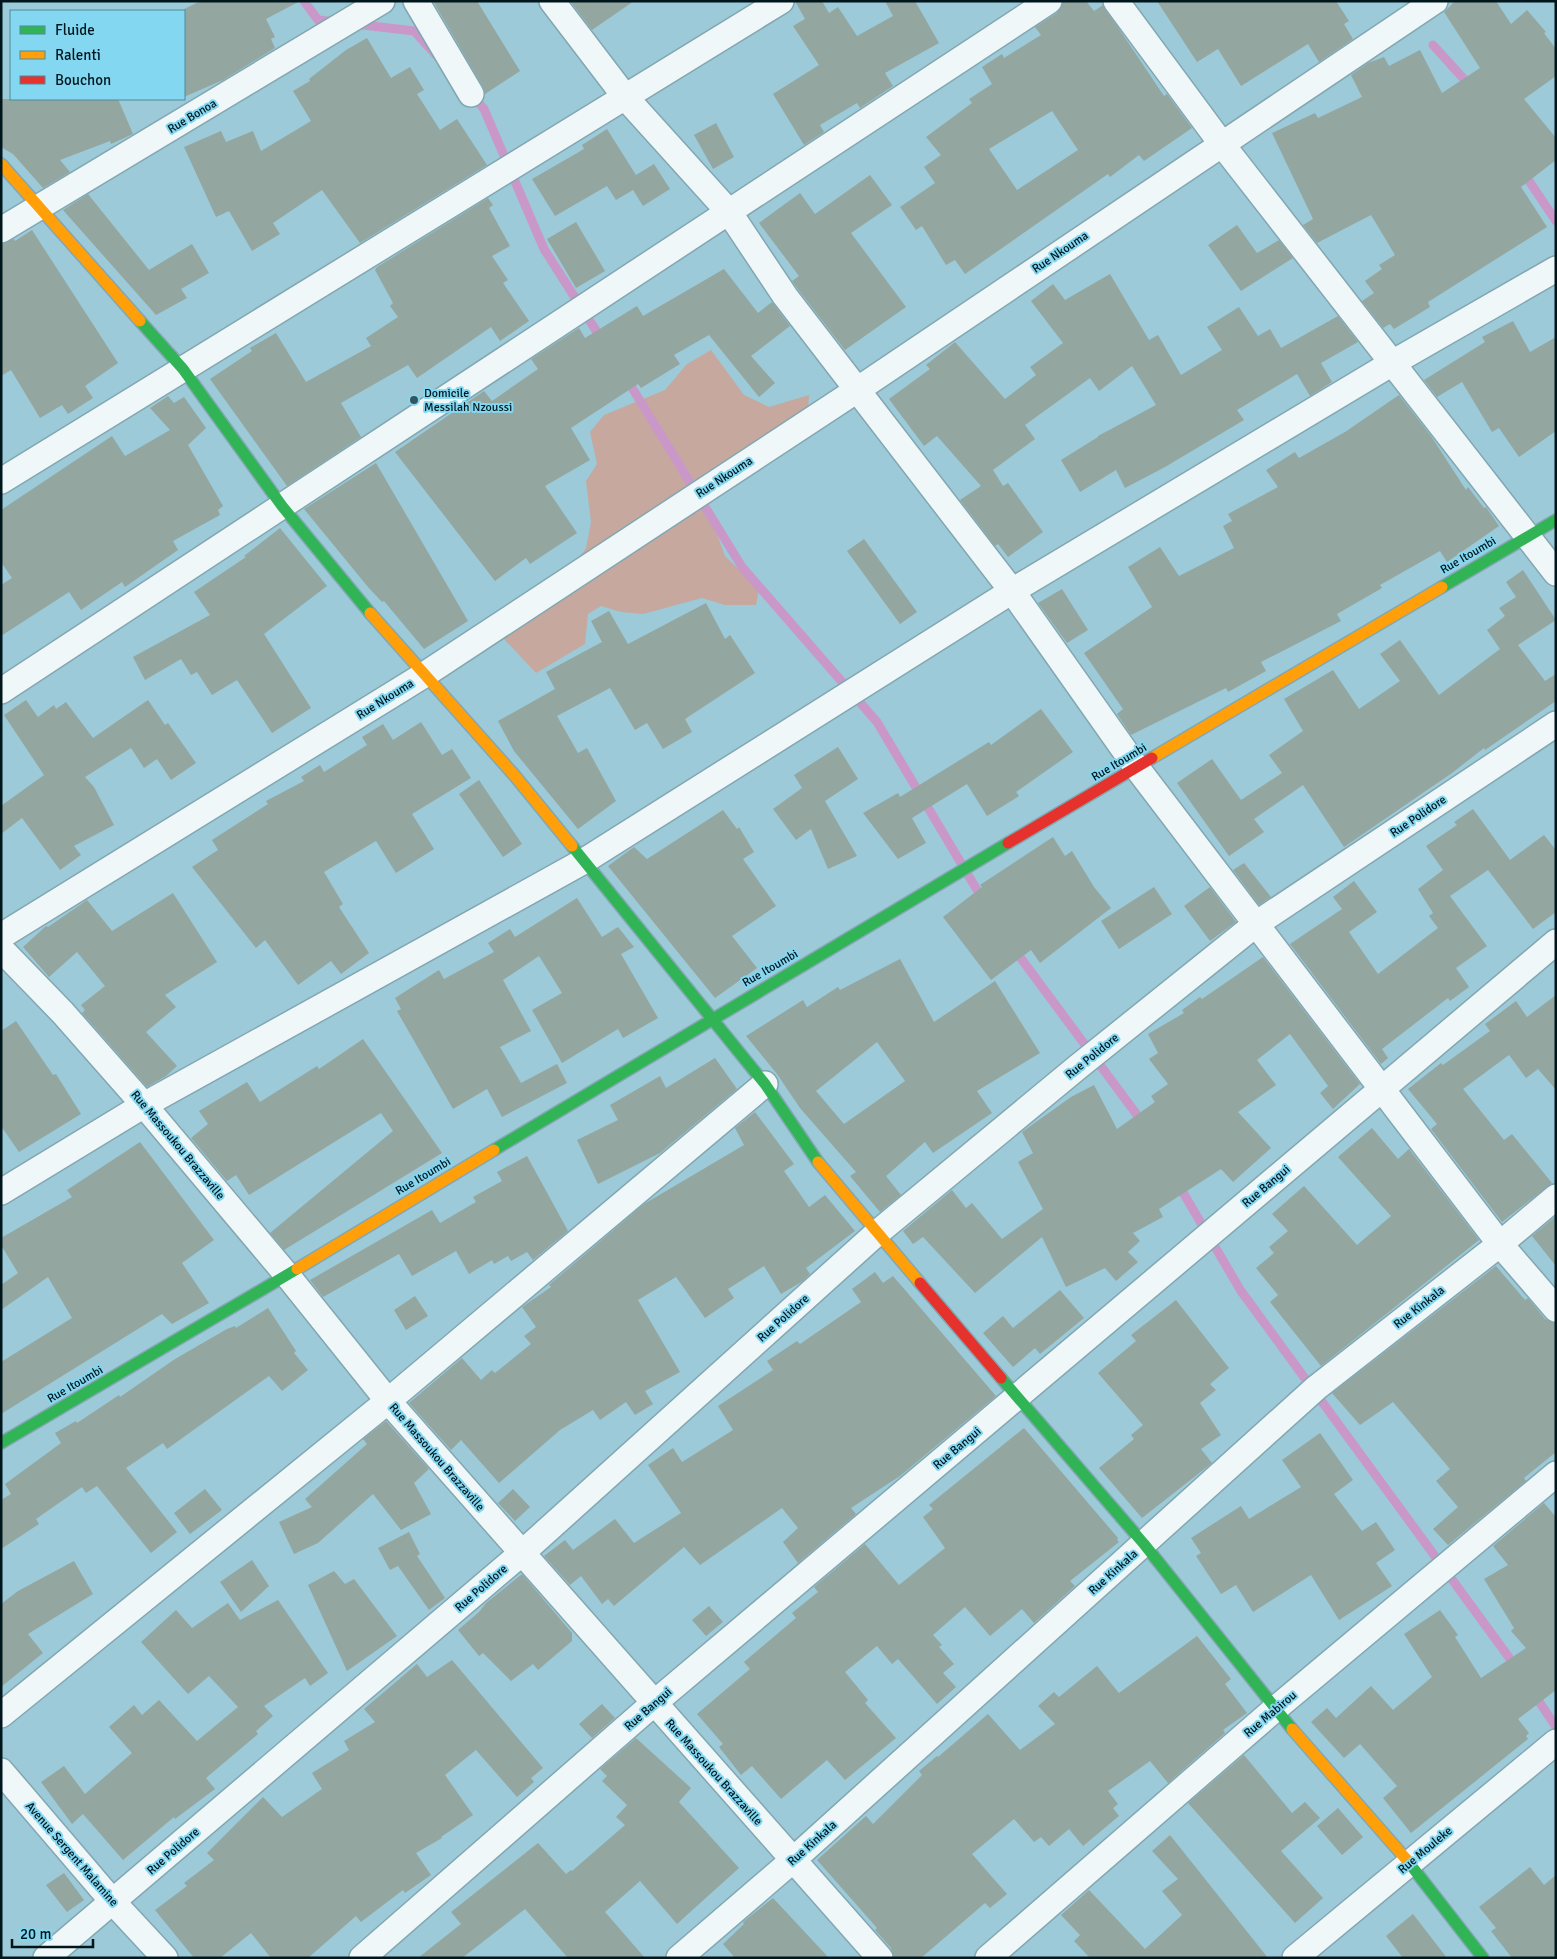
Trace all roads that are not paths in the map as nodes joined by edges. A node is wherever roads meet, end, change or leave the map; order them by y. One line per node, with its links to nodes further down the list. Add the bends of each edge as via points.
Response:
1 (382, 1): 12 (street, Rue Bonoa)
2 (416, 1): 8 (street)
3 (552, 1): 9 (street)
4 (781, 1): 9 (street)
5 (1049, 1): 13 (street)
6 (1116, 1): 10 (street)
7 (1435, 1): 10 (street, Rue Nkouma)
8 (471, 94)
9 (626, 98): 13 (street); 17 (street)
10 (1221, 143): 16 (street); 18 (street, Rue Nkouma)
11 (1, 164): 12 (street)
12 (38, 208): 14 (street, Rue Bonoa); 17 (street)
13 (730, 212): 18 (street, via 785,296); 20 (street)
14 (1, 230)
15 (1556, 269): 16 (street)
16 (1394, 362): 22 (street); 24 (street)
17 (183, 369): 19 (street); 20 (street)
18 (856, 390): 24 (street); 25 (street, Rue Nkouma)
19 (1, 481)
20 (282, 506): 25 (street); 26 (street)
21 (1556, 520): 22 (street, Rue Itoumbi)
22 (1526, 537): 23 (street); 28 (street, Rue Itoumbi)
23 (1556, 572)
24 (1012, 591): 28 (street); 29 (street)
25 (424, 675): 29 (street, via 515,776); 31 (street, Rue Nkouma)
26 (1, 691)
27 (1556, 724): 30 (street, Rue Polidore)
28 (1137, 768): 30 (street); 34 (street, Rue Itoumbi)
29 (584, 861): 34 (street); 37 (street)
30 (1256, 924): 36 (street); 40 (street, Rue Polidore)
31 (1, 936)
32 (1556, 942): 36 (street, Rue Bangui)
33 (1, 949): 37 (street, Rue Massoukou Brazzaville, via 63,1013)
34 (710, 1019): 35 (street); 42 (street, Rue Itoumbi)
35 (765, 1084): 40 (street, via 818,1162); 45 (street)
36 (1380, 1088): 41 (street); 44 (street, Rue Bangui)
37 (144, 1106): 38 (street); 42 (street, Rue Massoukou Brazzaville)
38 (1, 1192)
39 (1556, 1197): 41 (street, Rue Kinkala)
40 (876, 1233): 44 (street); 49 (street, Rue Polidore)
41 (1500, 1244): 43 (street); 48 (street, Rue Kinkala, via 1316,1388)
42 (287, 1275): 45 (street, Rue Massoukou Brazzaville); 46 (street, Rue Itoumbi)
43 (1556, 1309)
44 (1019, 1396): 48 (street); 50 (street, Rue Bangui)
45 (388, 1401): 49 (street, Rue Massoukou Brazzaville); 52 (street)
46 (1, 1443)
47 (1556, 1474): 51 (street, Rue Mabirou)
48 (1144, 1544): 51 (street); 55 (street, Rue Kinkala)
49 (522, 1553): 50 (street, Rue Massoukou Brazzaville); 57 (street, Rue Polidore)
50 (653, 1704): 55 (street, Rue Massoukou Brazzaville); 60 (street, Rue Bangui)
51 (1275, 1710): 56 (street); 63 (street, Rue Mabirou)
52 (1, 1715)
53 (1556, 1742): 56 (street, Rue Mouleke)
54 (1, 1771): 57 (street, Avenue Sergent Malamine)
55 (794, 1860): 61 (street, Rue Kinkala); 62 (street, Rue Massoukou Brazzaville)
56 (1409, 1863): 64 (street, Rue Mouleke); 65 (street)
57 (113, 1902): 58 (street, Rue Polidore); 59 (street, Avenue Sergent Malamine)
58 (46, 1958)
59 (165, 1958)
60 (362, 1958)
61 (679, 1958)
62 (880, 1958)
63 (988, 1958)
64 (1295, 1958)
65 (1483, 1958)

